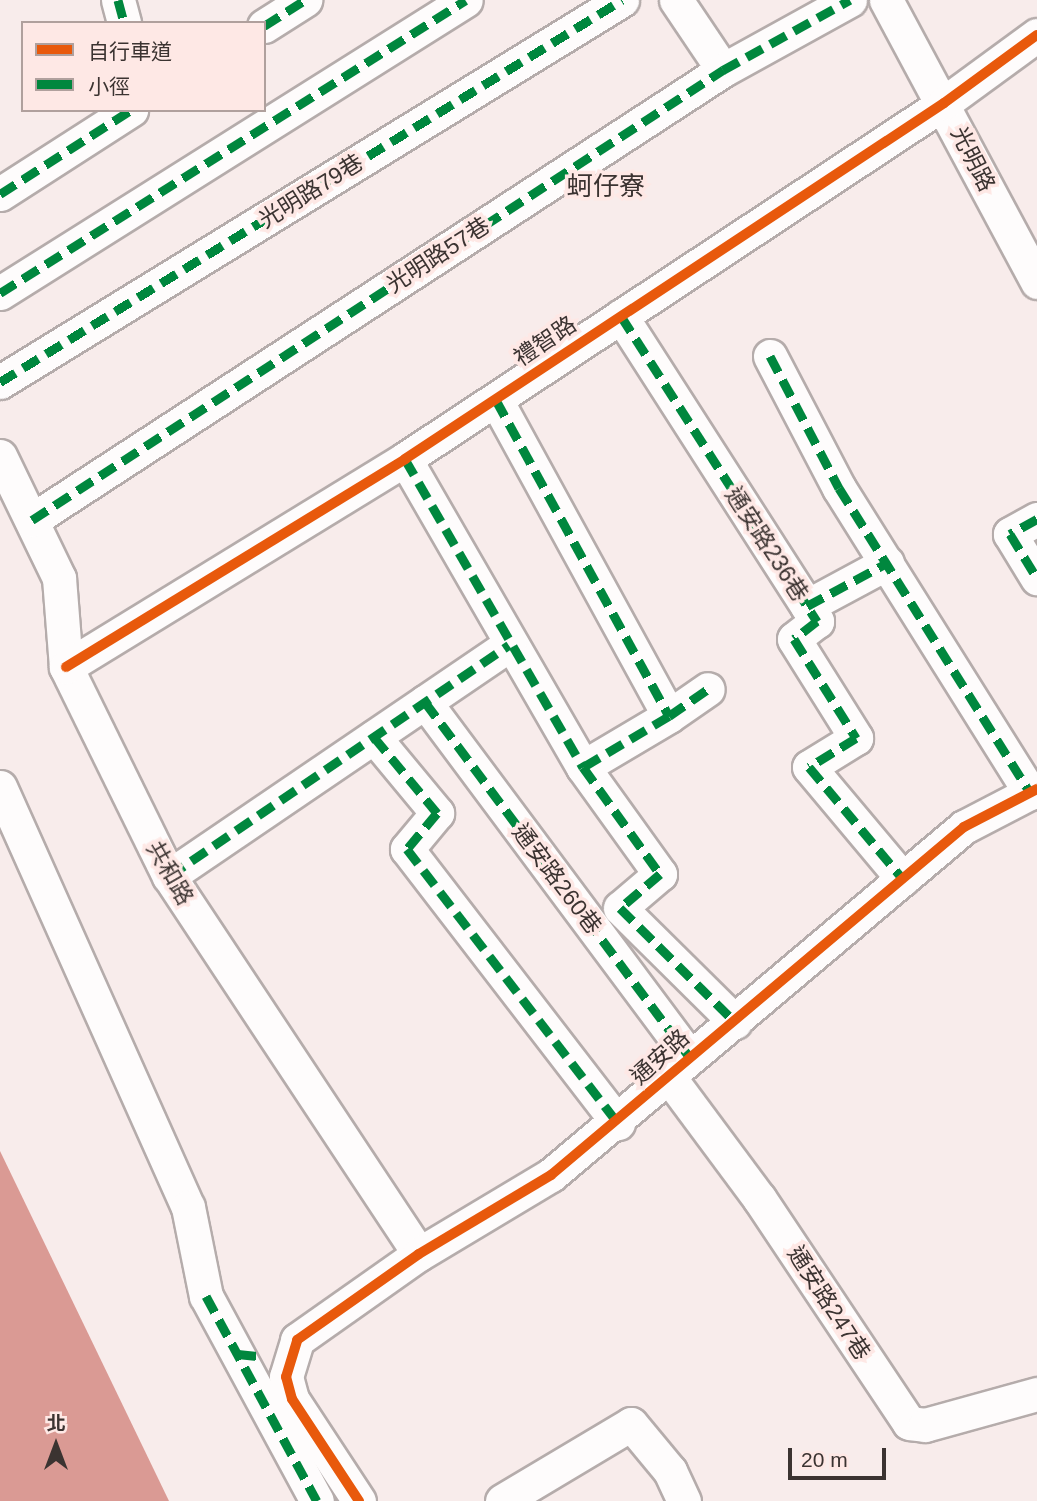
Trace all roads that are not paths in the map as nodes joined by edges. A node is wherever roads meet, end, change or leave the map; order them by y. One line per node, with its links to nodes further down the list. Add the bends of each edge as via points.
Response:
1 (118, 0): 8 (street)
2 (305, 0): 9 (street)
3 (466, 0): 16 (street)
4 (622, 0): 19 (street, 光明路79巷)
5 (676, 0): 11 (street)
6 (850, 0): 11 (street, 光明路57巷)
7 (886, 0): 12 (street, 光明路)
8 (123, 21)
9 (266, 25)
10 (1037, 35): 12 (street, 禮智路)
11 (723, 70): 24 (street, 光明路57巷)
12 (944, 103): 15 (street, 光明路); 17 (street, 禮智路)
13 (128, 112): 14 (street)
14 (0, 194)
15 (1037, 282)
16 (0, 293)
17 (621, 316): 20 (street, 禮智路); 27 (street, 通安路236巷)
18 (770, 356): 25 (street)
19 (0, 382)
20 (496, 400): 22 (street, 禮智路); 32 (street)
21 (0, 456): 24 (street, 共和路)
22 (405, 459): 28 (street); 29 (street, 禮智路)
23 (1037, 519): 26 (street, via 1010,534)
24 (32, 520): 29 (street, 共和路, via 59,578)
25 (887, 563): 27 (street); 36 (street)
26 (1037, 578)
27 (807, 606): 38 (street, 通安路236巷, via 817,621 794,639 856,738 809,767)
28 (509, 645): 31 (street); 34 (street)
29 (66, 667): 37 (street, 共和路)
30 (708, 689): 32 (street)
31 (425, 702): 33 (street); 40 (street, 通安路260巷)
32 (669, 716): 34 (street)
33 (374, 737): 37 (street); 41 (street, via 437,813 407,849)
34 (583, 767): 39 (street, via 660,874 620,908)
35 (0, 787): 44 (street, via 188,1208 206,1296 248,1355)
36 (1033, 791): 38 (street, 通安路, via 964,827)
37 (169, 876): 42 (street, 共和路)
38 (903, 879): 39 (street, 通安路)
39 (735, 1023): 40 (street, 通安路)
40 (680, 1067): 41 (street, 通安路); 43 (street, 通安路247巷, via 759,1198 909,1423 925,1425)
41 (618, 1123): 42 (street, 通安路, via 551,1175)
42 (419, 1254): 45 (street, 通安路, via 297,1340 286,1377 292,1399)
43 (1037, 1394)
44 (317, 1501)
45 (359, 1501)
46 (502, 1501): 47 (street, via 631,1424 670,1471)
47 (684, 1501)

